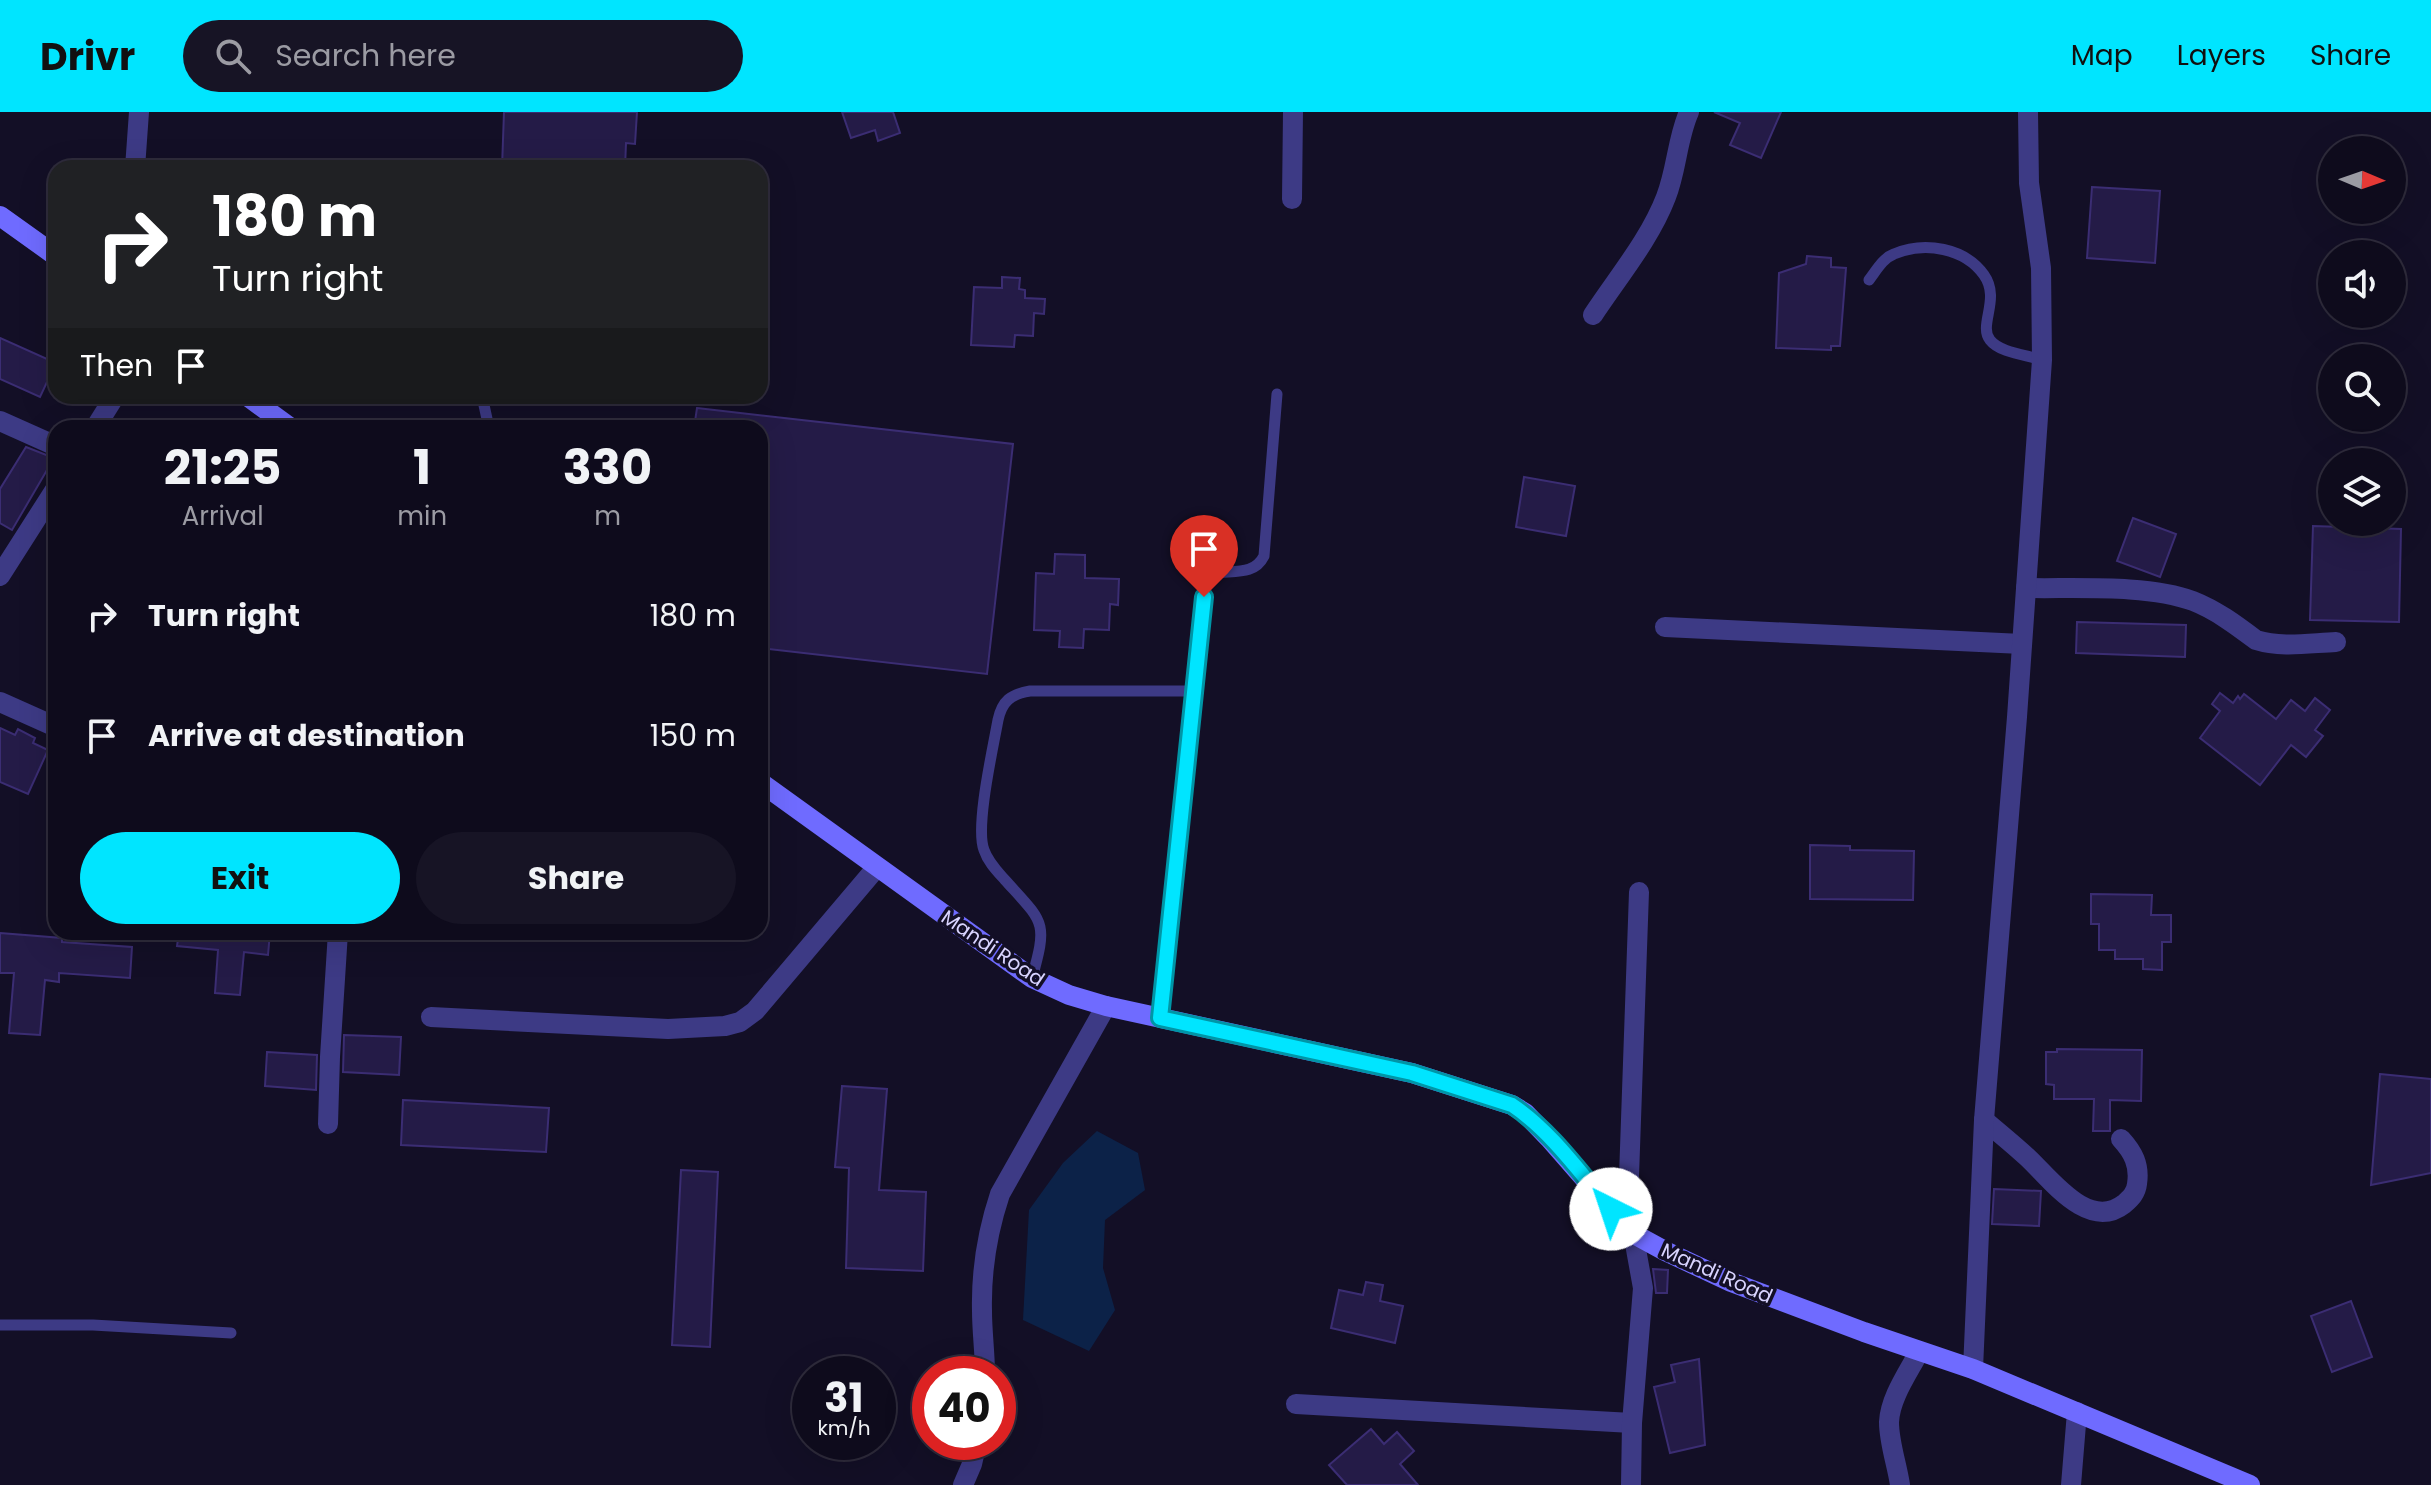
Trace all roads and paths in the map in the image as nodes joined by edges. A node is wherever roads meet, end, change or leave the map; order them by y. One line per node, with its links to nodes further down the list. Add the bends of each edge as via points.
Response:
1 (139, 112): 5 (street)
2 (1293, 112): 6 (street)
3 (1689, 112): 10 (street, via 1661,209)
4 (2028, 112): 11 (street, via 2029,183 2041,268)
5 (136, 160)
6 (1292, 199)
7 (0, 216): 8 (street)
8 (48, 250)
9 (1869, 280): 11 (lane, via 1894,254 1920,248 1956,252 1977,266 1990,287 1990,341)
10 (1593, 315)
11 (2042, 360): 19 (street)
12 (1277, 394): 23 (lane, via 1264,556 1255,569 1214,573 1208,579)
13 (258, 404): 14 (street)
14 (280, 420)
15 (0, 421): 16 (street)
16 (48, 442)
17 (48, 501): 18 (street)
18 (0, 576)
19 (2026, 588): 21 (street, via 2175,596 2215,612 2263,642); 22 (street)
20 (1665, 627): 22 (street)
21 (2336, 642)
22 (2022, 644): 34 (street)
23 (1194, 691): 30 (lane, via 1030,691 1009,697 1002,705 981,838 996,870 1041,924); 33 (lane)
24 (0, 702): 25 (street)
25 (48, 723)
26 (768, 788): 27 (street, Mandi Road)
27 (877, 867): 30 (street, Mandi Road); 32 (street, via 740,1022 668,1029)
28 (1639, 892): 37 (street, via 1628,1205)
29 (337, 940): 35 (street)
30 (1032, 978): 31 (street, Mandi Road)
31 (1106, 1006): 33 (street, Mandi Road); 41 (street, via 1000,1194 984,1252)
32 (431, 1017)
33 (1160, 1018): 37 (street, Mandi Road, via 1412,1073 1512,1105 1549,1138)
34 (1984, 1120): 36 (street, via 2066,1197 2105,1211 2119,1208 2137,1189 2138,1167); 42 (street)
35 (328, 1124)
36 (2121, 1139)
37 (1632, 1233): 40 (street, Mandi Road, via 1731,1282); 45 (street, via 1643,1288)
38 (0, 1325): 39 (lane)
39 (231, 1333)
40 (1919, 1352): 42 (street, Mandi Road); 49 (street, via 1890,1412)
41 (984, 1356)
42 (1973, 1369): 44 (street, Mandi Road)
43 (1296, 1404): 45 (street)
44 (2077, 1412): 50 (street); 51 (street, Mandi Road)
45 (1632, 1423): 48 (street)
46 (973, 1460): 47 (street)
47 (963, 1485)
48 (1631, 1485)
49 (1900, 1485)
50 (2071, 1485)
51 (2250, 1485)

